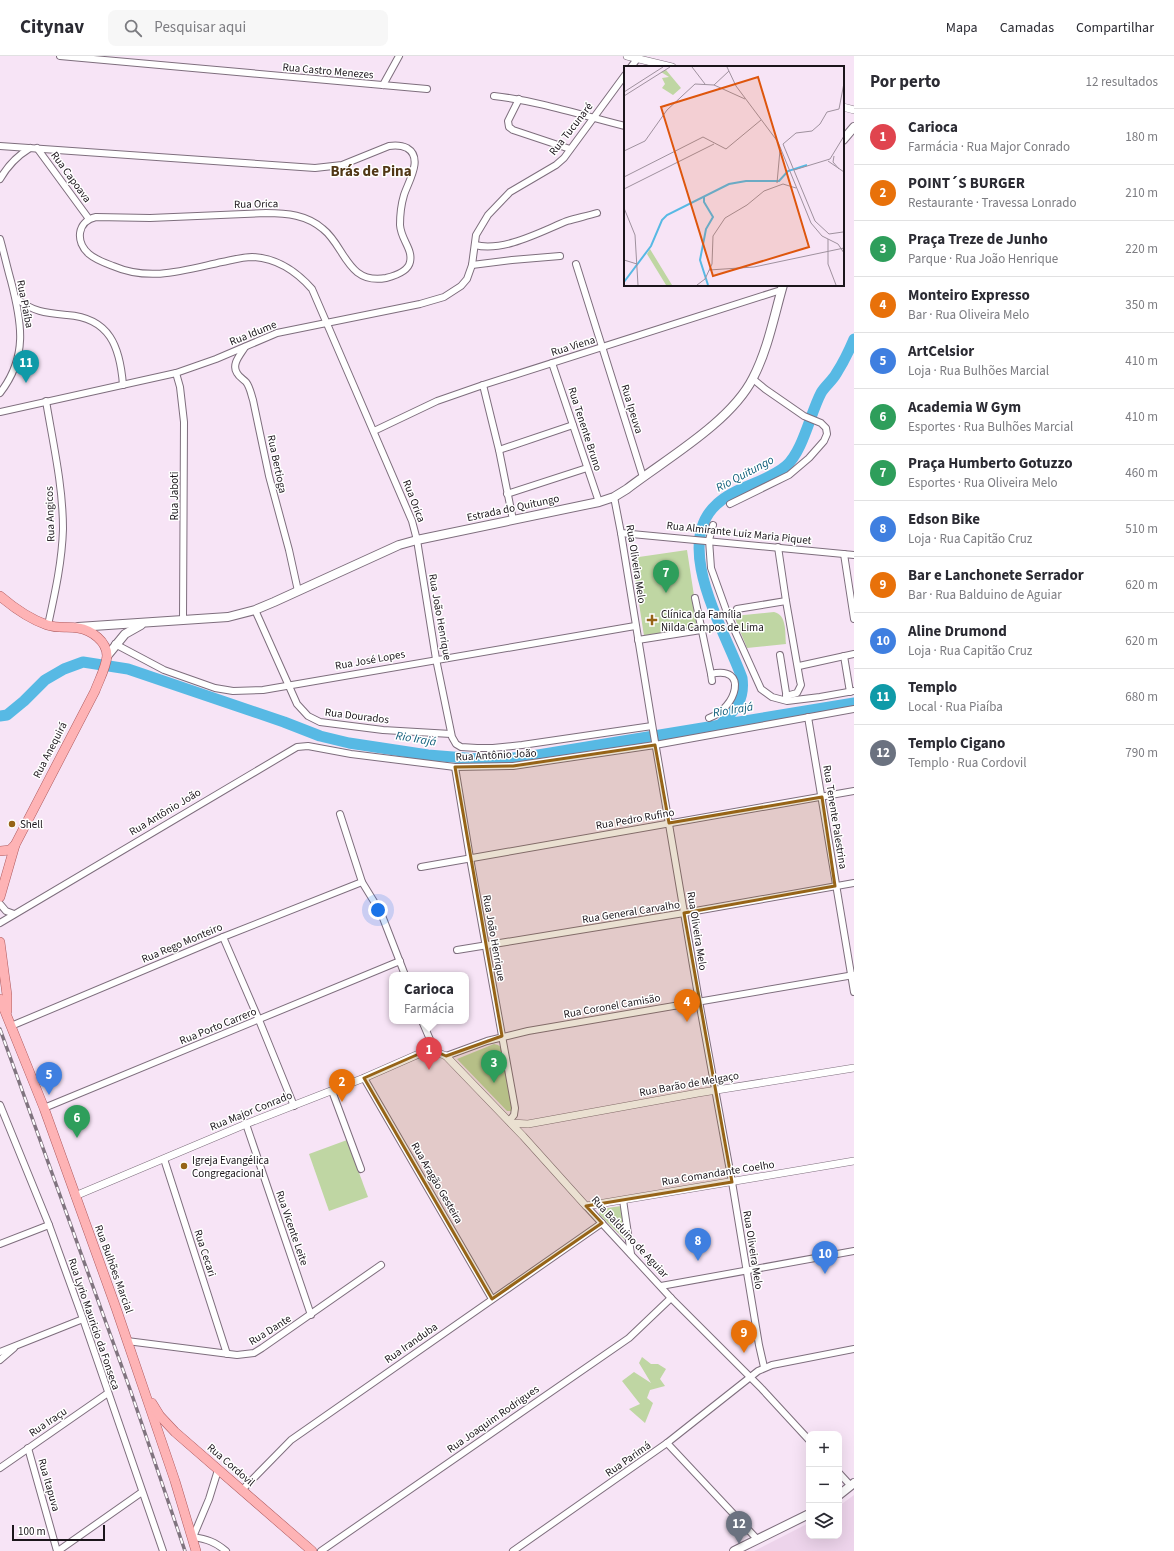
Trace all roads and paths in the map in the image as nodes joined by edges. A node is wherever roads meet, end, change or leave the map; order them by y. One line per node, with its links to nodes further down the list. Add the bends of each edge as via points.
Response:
1 (60, 56): 7 (street, Rua Castro Menezes)
2 (399, 56): 7 (street)
3 (627, 56): 4 (street)
4 (636, 58): 5 (street)
5 (668, 66)
6 (624, 76): 13 (street, Rua Tucunaré)
7 (383, 85): 8 (street, Rua Castro Menezes)
8 (426, 89)
9 (494, 96): 10 (street)
10 (519, 99): 13 (street); 19 (street, via 508,121 512,130)
11 (844, 107): 12 (street)
12 (854, 110)
13 (593, 118): 14 (street); 19 (street, Rua Tucunaré)
14 (624, 126)
15 (854, 127): 16 (main road)
16 (844, 139)
17 (0, 146): 18 (street, Rua Orica)
18 (34, 148): 20 (street, via 17,156); 22 (street, Rua Capoava); 22 (street, Rua Orica, via 315,168 342,165 396,145 409,149 415,159 401,205 400,217 402,237 410,250 410,264 399,274 385,278 363,275 352,268 344,259 336,242 324,229 298,215 266,212)
19 (570, 149): 23 (street, Rua Tucunaré, via 556,165 510,192 488,215)
20 (0, 179)
21 (597, 213): 25 (street, via 497,247)
22 (89, 219): 31 (street, Rua Orica, via 80,231 79,240 82,247 99,260 136,274 174,273 252,257 279,263 302,278 312,289)
23 (476, 236): 25 (street, Rua Idume)
24 (0, 239): 30 (street, Rua Piaíba)
25 (475, 245): 28 (street, Rua Idume)
26 (560, 256): 28 (street)
27 (576, 264): 33 (street, Rua Ipeuva)
28 (472, 265): 31 (street, Rua Idume, via 461,286 444,297)
29 (782, 287): 33 (street, Rua Viena); 36 (main road, Estrada do Quitungo, via 766,345)
30 (16, 298): 37 (street, via 41,312 80,317 94,322 105,330 119,354); 39 (street, Rua Piaíba, via 21,334 19,355 15,368)
31 (327, 322): 32 (street, Rua Idume, via 277,333); 43 (street, Rua Orica)
32 (245, 346): 35 (street, Rua Idume); 59 (street, Rua Bertioga, via 235,367 246,382 253,400)
33 (602, 348): 34 (street, Rua Viena); 46 (street, Rua Ipeuva)
34 (552, 363): 38 (street, Rua Viena); 42 (street, Rua Tenente Bruno)
35 (176, 373): 37 (street, Rua Idume); 66 (street, Rua Jaboti, via 184,422)
36 (753, 379): 46 (main road, Estrada do Quitungo, via 739,399 715,424); 50 (street, via 804,416 821,423 827,434 810,458 796,470)
37 (123, 385): 40 (street, Rua Idume)
38 (483, 385): 43 (street, Rua Viena, via 437,401); 44 (street)
39 (0, 393)
40 (46, 402): 41 (street, Rua Idume); 68 (street, Rua Angicos, via 62,502 59,575)
41 (0, 412)
42 (573, 425): 44 (street); 45 (street, Rua Tenente Bruno)
43 (374, 432): 54 (street, Rua Orica, via 412,521)
44 (499, 450): 47 (street)
45 (587, 468): 47 (street); 49 (street, Rua Tenente Bruno)
46 (643, 477): 48 (main road, Estrada do Quitungo)
47 (507, 494): 51 (street)
48 (614, 497): 49 (main road, Estrada do Quitungo); 53 (street, Rua Oliveira Melo)
49 (599, 502): 51 (main road, Estrada do Quitungo)
50 (730, 504)
51 (514, 520): 54 (main road, Estrada do Quitungo)
52 (714, 525): 55 (street)
53 (622, 533): 55 (street, Rua Almirante Luiz Maria Piquet); 69 (street, Rua Oliveira Melo)
54 (417, 540): 59 (main road, Estrada do Quitungo, via 398,545); 78 (street, Rua João Henrique)
55 (706, 540): 56 (street, Rua Almirante Luiz Maria Piquet); 84 (street, via 713,576 757,683 765,694)
56 (778, 547): 57 (street, Rua Almirante Luiz Maria Piquet); 62 (street)
57 (844, 554): 58 (street, Rua Almirante Luiz Maria Piquet); 65 (street)
58 (854, 555)
59 (298, 591): 64 (main road, Estrada do Quitungo)
60 (0, 596): 68 (main road, Estrada do Quitungo, via 11,606)
61 (695, 598): 71 (street)
62 (786, 602): 63 (street); 79 (street)
63 (737, 609)
64 (255, 610): 66 (main road, Estrada do Quitungo, via 228,616); 82 (street, Rua Dourados)
65 (854, 619)
66 (183, 620): 67 (main road, Estrada do Quitungo)
67 (150, 622): 70 (main road, Estrada do Quitungo); 73 (main road, Estrada do Quitungo, via 132,629)
68 (48, 625): 70 (main road, Estrada do Quitungo)
69 (635, 626): 72 (street, Rua Oliveira Melo); 78 (street, Rua José Lopes)
70 (77, 627): 77 (main road, via 98,638 105,648)
71 (701, 630): 72 (street); 80 (street)
72 (638, 640): 88 (street, Rua Oliveira Melo)
73 (115, 644): 77 (main road, Estrada do Quitungo); 82 (street, Rua José Lopes, via 164,670 224,690 244,692)
74 (854, 654): 76 (street)
75 (780, 655): 84 (street)
76 (844, 656): 79 (street); 83 (street)
77 (106, 658): 97 (main road, Rua Anequirá, via 94,691)
78 (436, 659): 82 (street, Rua José Lopes); 89 (street, Rua João Henrique)
79 (799, 666): 84 (street, via 801,685 794,695)
80 (711, 674): 81 (street); 87 (street, via 728,675 736,684 728,706)
81 (712, 681)
82 (288, 685): 89 (street, Rua Dourados, via 302,710 320,722 383,730)
83 (852, 691): 84 (street, via 820,697)
84 (786, 699)
85 (854, 709): 86 (street, Rua Antônio João)
86 (808, 717): 91 (street, Rua Antônio João); 94 (street, Rua Tenente Palestrina)
87 (710, 718)
88 (652, 728): 90 (street, Rua Antônio João, via 522,745 476,748); 91 (street, Rua Oliveira Melo)
89 (451, 734): 90 (street, Rua João Henrique)
90 (456, 744)
91 (655, 744): 92 (street, Rua Antônio João, via 513,766); 96 (street, Rua Oliveira Melo)
92 (455, 767): 99 (street, Rua João Henrique); 107 (street, Rua Antônio João, via 308,746 292,749)
93 (854, 791): 94 (street, Rua Pedro Rufino)
94 (822, 797): 96 (street, Rua Pedro Rufino); 103 (street, Rua Tenente Palestrina)
95 (340, 814): 101 (street)
96 (669, 823): 99 (street, Rua Pedro Rufino); 106 (street, Rua Oliveira Melo)
97 (15, 845): 98 (main road, via 10,850); 104 (main road, Rua Anequirá)
98 (0, 851)
99 (470, 858): 100 (street, Rua Pedro Rufino); 111 (street, Rua João Henrique)
100 (420, 867)
101 (362, 882): 109 (street, Rua Rego Monteiro); 113 (street, via 382,913)
102 (854, 883): 103 (street, Rua General Carvalho)
103 (835, 886): 106 (street, Rua General Carvalho); 115 (street, Rua Tenente Palestrina)
104 (0, 897)
105 (0, 904): 107 (street, via 6,911)
106 (684, 913): 111 (street, Rua General Carvalho); 118 (street, Rua Oliveira Melo)
107 (14, 914): 108 (street, Rua Antônio João)
108 (0, 923)
109 (223, 937): 120 (street); 122 (street, Rua Rego Monteiro)
110 (0, 942): 119 (main road)
111 (485, 945): 112 (street, Rua General Carvalho); 123 (street, Rua João Henrique)
112 (457, 950)
113 (400, 961): 114 (street); 120 (street, Rua Porto Carrero)
114 (404, 972)
115 (853, 976): 116 (street, Rua Tenente Palestrina); 118 (street, Rua Coronel Camisão)
116 (854, 992)
117 (0, 999): 119 (main road, Rua Bulhões Marcial)
118 (698, 1001): 123 (street, Rua Coronel Camisão); 129 (street, Rua Oliveira Melo)
119 (7, 1016): 122 (main road, Rua Bulhões Marcial)
120 (259, 1020): 131 (street); 132 (street, Rua Porto Carrero)
121 (423, 1024): 124 (street)
122 (11, 1026): 132 (main road, Rua Bulhões Marcial)
123 (502, 1036): 125 (street, Rua Coronel Camisão); 133 (street, Rua João Henrique)
124 (435, 1051): 125 (street, Rua Balduino de Aguiar); 127 (street, Rua Major Conrado, via 421,1053)
125 (446, 1056): 134 (street, Rua Balduino de Aguiar)
126 (854, 1068): 129 (street, Rua Barão de Melgaço)
127 (364, 1078): 128 (street, Rua Major Conrado); 154 (street, Rua Aragão Gesteira)
128 (332, 1090): 131 (street, Rua Major Conrado); 140 (street)
129 (715, 1090): 136 (street, Rua Barão de Melgaço); 141 (street, Rua Oliveira Melo)
130 (0, 1105): 146 (street, Rua Lyrio Mauricio da Fonseca)
131 (294, 1106): 135 (street, Rua Major Conrado)
132 (44, 1108): 142 (main road, Rua Bulhões Marcial)
133 (514, 1113): 134 (street); 136 (street, via 519,1121)
134 (510, 1122): 136 (street, Rua Barão de Melgaço); 137 (street, Rua Balduino de Aguiar)
135 (246, 1124): 138 (street, Rua Major Conrado); 155 (street, Rua Vicente Leite)
136 (527, 1124): 137 (street)
137 (523, 1136): 144 (street, Rua Balduino de Aguiar)
138 (164, 1159): 142 (street, Rua Major Conrado); 161 (street, Rua Cecari)
139 (854, 1161): 141 (street, Rua Comandante Coelho)
140 (360, 1169)
141 (732, 1182): 143 (street, Rua Comandante Coelho); 151 (street, Rua Oliveira Melo)
142 (75, 1196): 157 (main road, Rua Bulhões Marcial)
143 (623, 1200): 144 (street, Rua Comandante Coelho); 149 (street)
144 (586, 1206): 145 (street, Rua Balduino de Aguiar)
145 (602, 1223): 149 (street, Rua Balduino de Aguiar); 154 (street, Rua Iranduba)
146 (49, 1225): 147 (street); 156 (street, Rua Lyrio Mauricio da Fonseca)
147 (0, 1244)
148 (854, 1251): 151 (street)
149 (631, 1254): 152 (street, Rua Balduino de Aguiar)
150 (381, 1265): 155 (street, Rua Dante)
151 (746, 1270): 152 (street); 163 (street, Rua Oliveira Melo)
152 (660, 1286): 153 (street, Rua Balduino de Aguiar)
153 (671, 1298): 164 (street, Rua Balduino de Aguiar); 187 (street, Rua Joaquim Rodrigues, via 629,1338)
154 (492, 1299): 176 (street, Rua Iranduba, via 291,1440)
155 (311, 1315): 161 (street, Rua Dante, via 254,1353)
156 (83, 1319): 158 (street); 166 (street, Rua Lyrio Mauricio da Fonseca)
157 (127, 1341): 161 (street, Rua Dante); 165 (main road, Rua Bulhões Marcial)
158 (17, 1346): 160 (street); 162 (street)
159 (854, 1349): 163 (street)
160 (0, 1352)
161 (226, 1354)
162 (0, 1360)
163 (764, 1367): 164 (street, Rua Parimá)
164 (750, 1377): 168 (street, Rua Balduino de Aguiar); 170 (street, Rua Parimá)
165 (144, 1388): 167 (main road, Rua Cordovil, via 160,1416); 169 (main road, Rua Bulhões Marcial)
166 (108, 1393): 171 (street, Rua Iraçu); 177 (street, Rua Lyrio Mauricio da Fonseca)
167 (174, 1432): 169 (main road); 173 (main road, Rua Cordovil)
168 (806, 1437)
169 (161, 1442): 180 (main road, Rua Bulhões Marcial)
170 (667, 1443): 181 (street); 188 (street, Rua Parimá)
171 (28, 1448): 172 (street, Rua Iraçu); 182 (street, Rua Itapuva)
172 (0, 1468)
173 (218, 1470): 176 (main road, Rua Cordovil); 180 (street)
174 (842, 1476): 175 (street)
175 (852, 1485): 178 (main road)
176 (242, 1490): 186 (main road, Rua Cordovil)
177 (142, 1492): 182 (street); 183 (street, Rua Lyrio Mauricio da Fonseca)
178 (842, 1493)
179 (806, 1515): 181 (main road)
180 (193, 1537): 184 (main road, Rua Bulhões Marcial); 185 (street, via 207,1539)
181 (757, 1539): 189 (main road)
182 (57, 1551)
183 (163, 1551)
184 (196, 1551)
185 (226, 1551)
186 (312, 1551)
187 (321, 1551)
188 (513, 1551)
189 (734, 1551)

